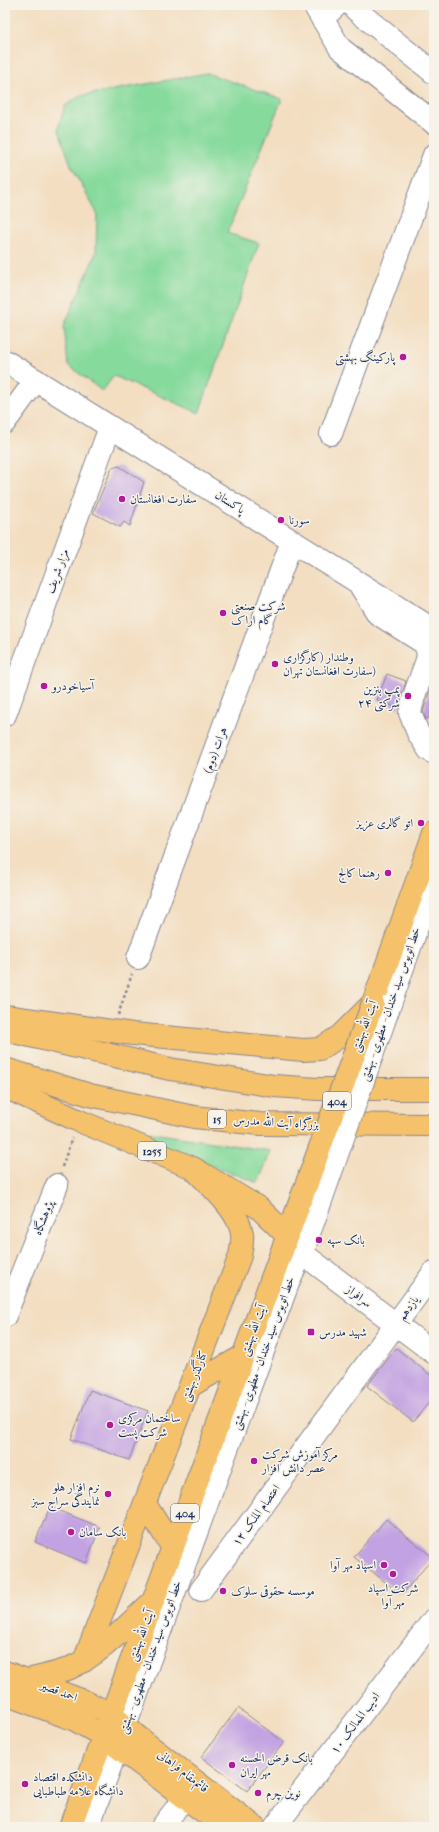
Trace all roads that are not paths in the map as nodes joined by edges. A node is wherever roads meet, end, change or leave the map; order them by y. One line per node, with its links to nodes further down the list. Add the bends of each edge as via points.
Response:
1 (352, 5): 3 (street)
2 (324, 10): 4 (street, via 340,48)
3 (434, 73)
4 (434, 123)
5 (434, 155): 10 (street)
6 (5, 361): 7 (street, پاکستان)
7 (36, 380): 8 (street); 9 (street, پاکستان)
8 (5, 422)
9 (110, 427): 11 (street, پاکستان); 14 (street, مزار شریف)
10 (331, 434)
11 (292, 541): 12 (street, پاکستان); 18 (street, هرات (دوم))
12 (358, 583): 13 (street, پاکستان); 15 (street, via 378,614 424,643 428,652 427,660 410,713 418,733 429,750)
13 (434, 630)
14 (5, 715)
15 (434, 753)
16 (434, 834): 19 (main road, آیت الله بهشتی / 404)
17 (434, 879): 19 (street, خط اتوبوس سید خندان - مطهری - بهشتی)
18 (138, 958)
19 (381, 1005): 20 (main road, via 320,1049 303,1050 112,1032); 28 (main road, آیت الله بهشتی / 404, bridge)
20 (5, 1016)
21 (5, 1030): 24 (main road, via 170,1069 274,1086 318,1089)
22 (5, 1069): 25 (main road, بزرگراه آیت الله مدرس / 15, via 90,1095 194,1117 260,1124)
23 (5, 1087): 26 (main road, 1255)
24 (434, 1089)
25 (434, 1125)
26 (193, 1168): 29 (main road, 1255, via 260,1208); 36 (main road, کنارگذر بهشتی, via 225,1202 240,1227 242,1238 238,1264)
27 (56, 1185): 32 (street, پژوهشگاه)
28 (310, 1203): 29 (main road, آیت الله بهشتی / 404); 30 (street, خط اتوبوس سید خندان - مطهری - بهشتی)
29 (288, 1236): 30 (street, سرافراز / 1255); 35 (main road, آیت الله بهشتی / 404)
30 (302, 1253): 33 (street, سرافراز / 1255); 46 (street, خط اتوبوس سید خندان - مطهری - بهشتی, via 290,1278)
31 (434, 1272): 33 (street, یازدهم)
32 (5, 1316)
33 (396, 1324): 34 (street, سرافراز / 1255); 39 (street, اعتصام الملک ۱۲)
34 (434, 1354)
35 (243, 1356): 36 (main road); 38 (main road, آیت الله بهشتی / 404)
36 (190, 1386): 37 (main road, کنارگذر بهشتی)
37 (145, 1504): 38 (main road); 42 (main road, کنارگذر بهشتی)
38 (173, 1548): 40 (main road, آیت الله بهشتی / 404)
39 (201, 1590)
40 (153, 1601): 42 (main road, via 100,1650); 46 (main road, آیت الله بهشتی / 404)
41 (434, 1619): 54 (street, ادیب الممالک ۱۰)
42 (84, 1661): 44 (main road, via 68,1669)
43 (5, 1672): 44 (main road, احمد قصیر)
44 (28, 1680): 46 (main road, احمد قصیر, via 84,1700)
45 (5, 1694): 47 (main road, احمد قصیر, via 75,1720)
46 (118, 1720): 47 (main road, آیت الله بهشتی / 404); 53 (main road, قائم‌مقام فراهانی)
47 (110, 1741): 48 (main road, قائم‌مقام فراهانی); 49 (main road, آیت الله بهشتی / 404); 50 (street, خط اتوبوس سید خندان - مطهری - بهشتی)
48 (185, 1797): 51 (street); 52 (main road, قائم‌مقام فراهانی)
49 (70, 1827)
50 (88, 1827)
51 (162, 1827)
52 (224, 1827)
53 (255, 1827)
54 (275, 1827)

